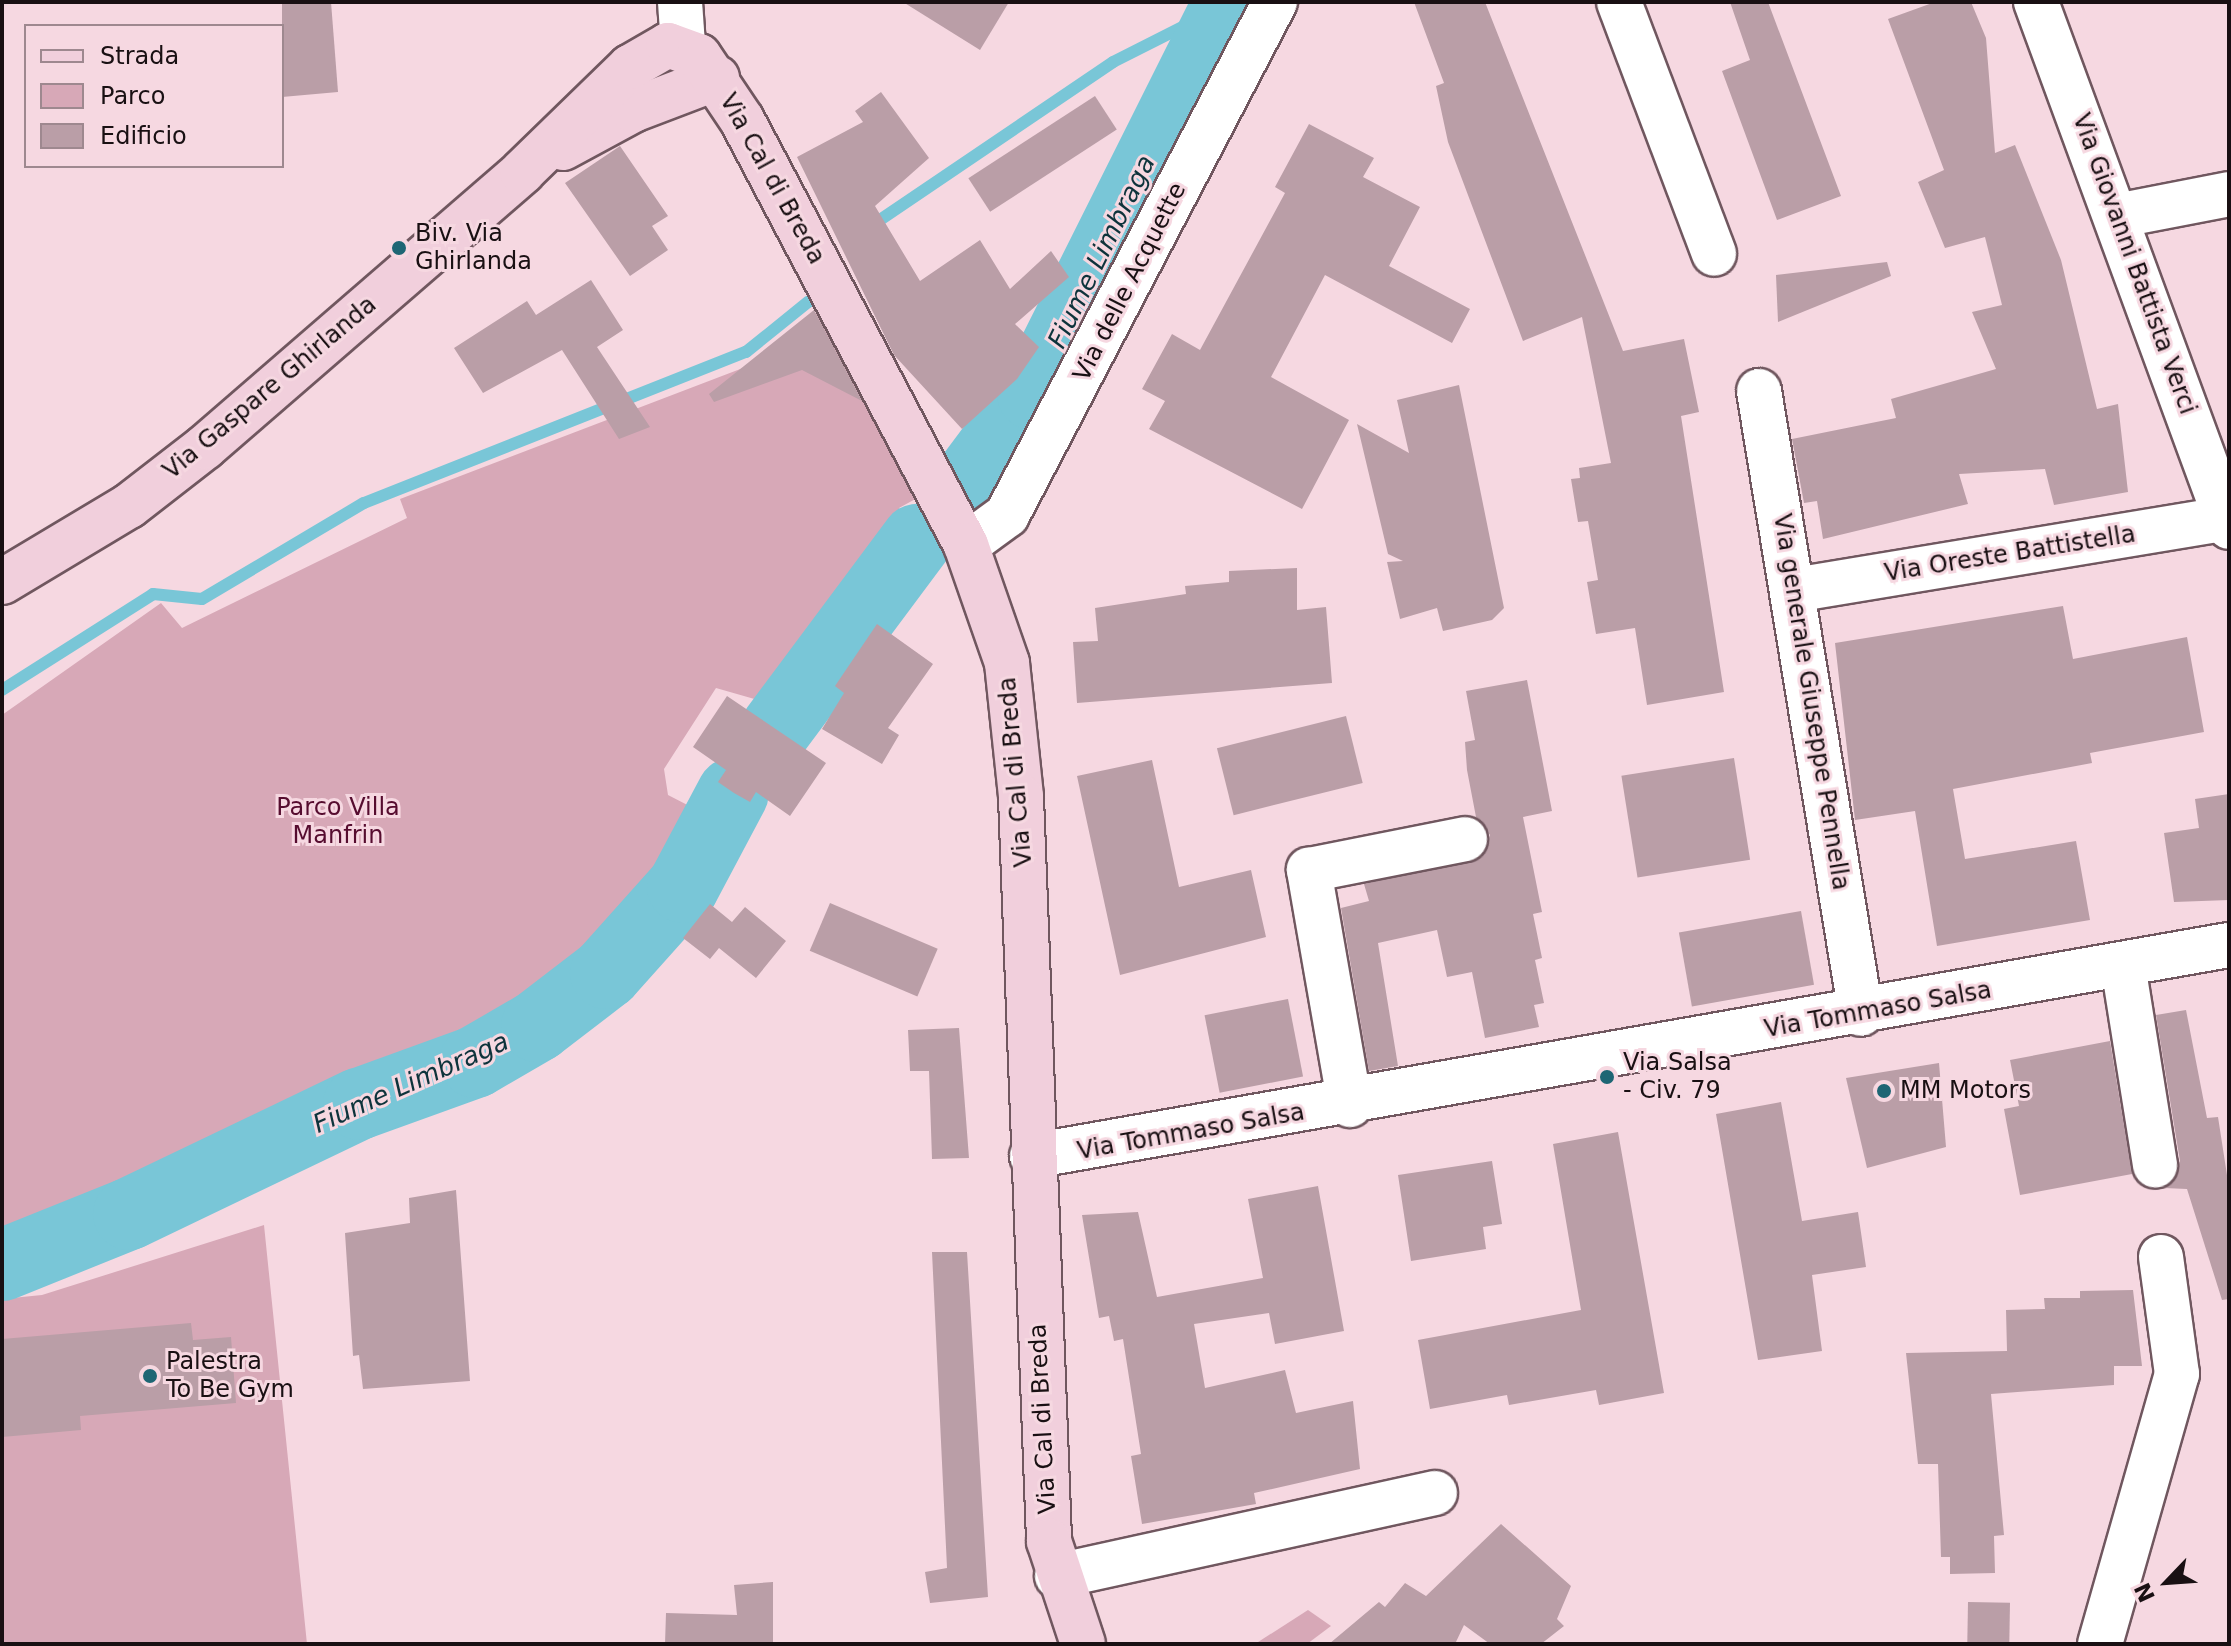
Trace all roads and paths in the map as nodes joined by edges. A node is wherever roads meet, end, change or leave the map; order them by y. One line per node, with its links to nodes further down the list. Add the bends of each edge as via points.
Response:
1 (680, 2): 5 (street)
2 (1275, 2): 13 (street, Via delle Acquette, via 1007,515)
3 (1619, 2): 10 (street)
4 (2036, 2): 9 (street, Via Giovanni Battista Verci)
5 (683, 45): 6 (street, Via Cal di Breda); 7 (street, via 630,67)
6 (717, 78): 7 (street, via 633,110); 13 (street, Via Cal di Breda)
7 (522, 172): 14 (street, Via Gaspare Ghirlanda, via 205,447 129,506)
8 (2229, 194): 9 (street)
9 (2116, 216): 12 (street, Via Giovanni Battista Verci)
10 (1714, 254)
11 (1759, 391): 15 (street, Via generale Giuseppe Pennella)
12 (2228, 521): 15 (street, Via Oreste Battistella)
13 (966, 545): 21 (street, Via Cal di Breda, via 994,614 1016,729)
14 (2, 582)
15 (1794, 590): 19 (street, Via generale Giuseppe Pennella)
16 (1465, 839): 20 (street, via 1309,870)
17 (2229, 945): 18 (street, Via Tommaso Salsa)
18 (2123, 965): 19 (street, Via Tommaso Salsa); 22 (street)
19 (1861, 1014): 20 (street, Via Tommaso Salsa)
20 (1350, 1105): 21 (street, Via Tommaso Salsa)
21 (1032, 1156): 25 (street, Via Cal di Breda, via 1044,1463)
22 (2155, 1165)
23 (2161, 1257): 27 (street, via 2177,1374)
24 (1435, 1493): 25 (street)
25 (1057, 1576): 26 (street, Via Cal di Breda)
26 (1083, 1644)
27 (2100, 1644)

